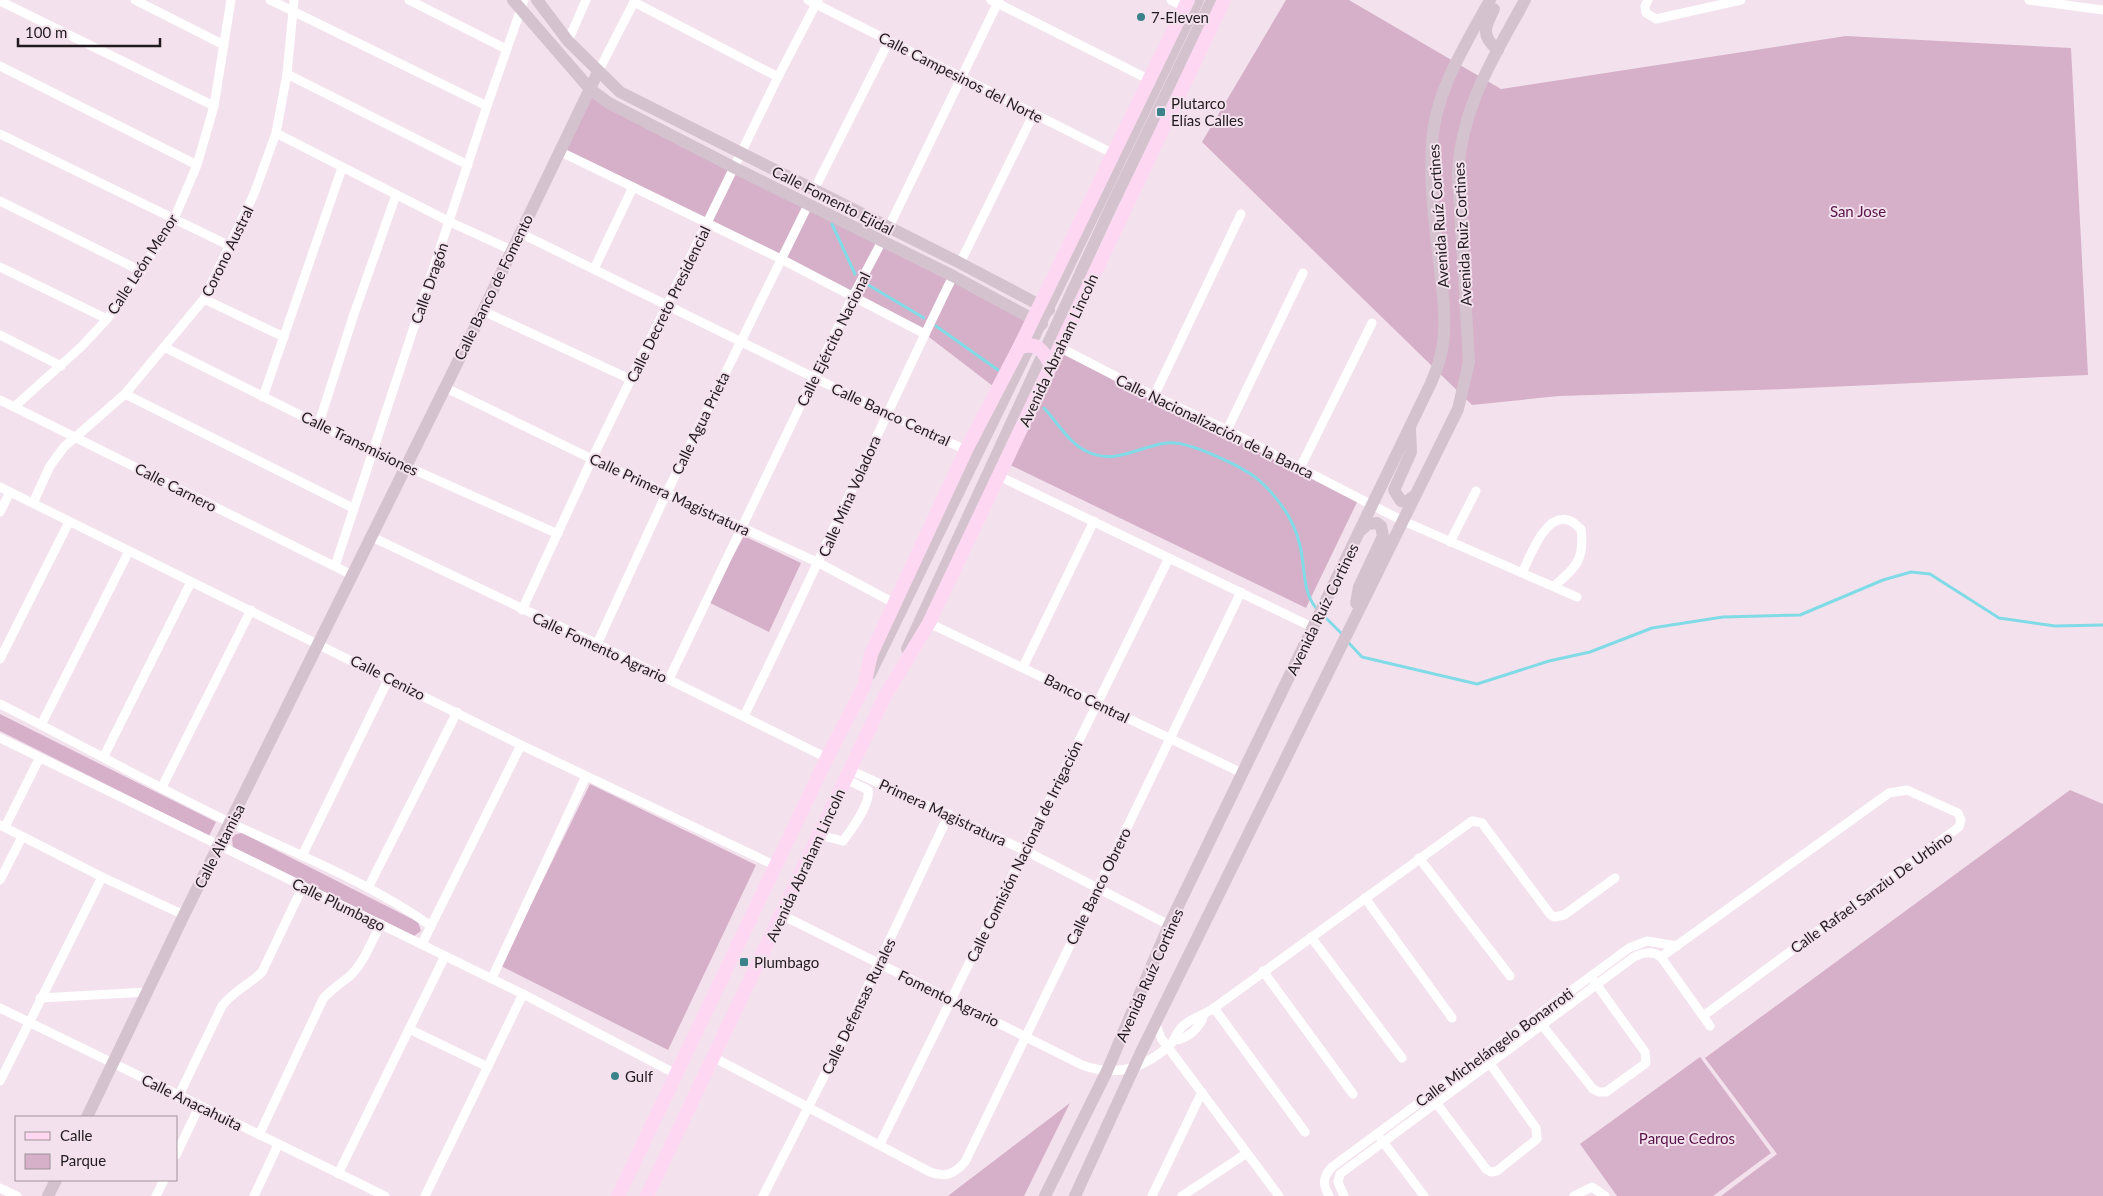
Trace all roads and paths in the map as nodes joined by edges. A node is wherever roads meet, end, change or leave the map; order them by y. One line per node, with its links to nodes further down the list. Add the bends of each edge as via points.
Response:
1 (135, 0): 29 (street)
2 (231, 0): 29 (street, Calle León Menor)
3 (270, 0): 26 (street)
4 (294, 0): 26 (street, Corono Austral)
5 (409, 0): 30 (street)
6 (537, 0): 27 (street, Calle Fomento Ejidal)
7 (586, 0): 27 (street)
8 (1171, 0): 24 (street)
9 (1198, 0): 149 (street)
10 (1212, 0): 150 (street, Avenida Abraham Lincoln, via 1095,242)
11 (1224, 0): 79 (main road, Avenida Abraham Lincoln)
12 (1490, 0): 101 (street, Avenida Ruíz Cortines, via 1452,71 1442,95 1433,134 1432,172 1444,327 1440,357)
13 (1498, 0): 31 (street, via 1485,33 1488,43)
14 (1525, 0): 31 (street, Avenida Ruiz Cortines)
15 (1648, 0): 22 (street, via 1646,13 1656,19)
16 (1741, 0): 22 (street)
17 (2029, 0): 25 (street)
18 (0, 1): 39 (street)
19 (635, 1): 33 (street, Calle Banco de Fomento); 35 (street)
20 (814, 1): 28 (street, Calle Campesinos del Norte); 35 (street, Calle Decreto Presidencial)
21 (996, 1): 36 (street, Calle Ejército Nacional); 37 (street)
22 (1724, 2)
23 (520, 3): 30 (street, Calle Dragón); 38 (street, Calle Fomento Ejidal)
24 (1186, 4): 37 (main road)
25 (2103, 10)
26 (293, 11): 34 (street, Corono Austral); 40 (street)
27 (568, 41): 33 (street, Calle Fomento Ejidal)
28 (889, 41): 36 (street, Calle Campesinos del Norte); 52 (street)
29 (224, 45): 39 (street, Calle León Menor)
30 (506, 49): 40 (street, Calle Dragón)
31 (1498, 50): 99 (street, Avenida Ruiz Cortines, via 1472,101 1459,151 1469,362)
32 (0, 66): 48 (street)
33 (598, 72): 38 (street, Calle Banco de Fomento); 45 (street, Calle Fomento Ejidal, via 620,92)
34 (287, 74): 42 (street, Corono Austral); 47 (street)
35 (778, 78): 45 (street, Calle Decreto Presidencial)
36 (963, 78): 41 (street, Calle Campesinos del Norte); 60 (street, Calle Ejército Nacional)
37 (1150, 80): 46 (main road)
38 (590, 89): 44 (street, Calle Banco de Fomento); 50 (street, Calle Fomento Ejidal, via 609,103)
39 (214, 106): 48 (street, Calle León Menor)
40 (487, 106): 47 (street, Calle Dragón)
41 (1034, 113): 46 (street, Calle Campesinos del Norte); 66 (street)
42 (276, 133): 49 (street); 63 (street, Corono Austral, via 254,194)
43 (0, 134): 57 (street)
44 (559, 151): 51 (street); 61 (street, Calle Banco de Fomento)
45 (742, 154): 50 (street, Calle Decreto Presidencial); 52 (street, Calle Fomento Ejidal)
46 (1114, 154): 75 (main road)
47 (468, 164): 58 (street, Calle Dragón)
48 (197, 165): 57 (street, Calle León Menor)
49 (342, 168): 53 (street); 83 (street)
50 (735, 168): 55 (street, Calle Fomento Ejidal); 59 (street, Calle Decreto Presidencial)
51 (633, 187): 59 (street); 68 (street)
52 (814, 190): 60 (street, Calle Fomento Ejidal)
53 (396, 195): 58 (street); 100 (street)
54 (0, 201): 69 (street)
55 (808, 204): 62 (street, Calle Fomento Ejidal); 65 (street, Calle Agua Prieta)
56 (1241, 214): 94 (street)
57 (174, 219): 63 (street); 69 (street, Calle León Menor)
58 (450, 222): 64 (street); 105 (street, Calle Dragón)
59 (707, 223): 65 (street); 74 (street, Calle Decreto Presidencial)
60 (888, 228): 62 (street, Calle Ejército Nacional); 66 (street, Calle Fomento Ejidal)
61 (520, 233): 64 (street, Calle Banco de Fomento); 68 (street, Calle Banco Central)
62 (882, 241): 71 (street, Calle Fomento Ejidal); 72 (street, Calle Ejército Nacional)
63 (230, 246): 73 (street, Corono Austral)
64 (511, 250): 76 (street, Calle Banco de Fomento)
65 (781, 259): 72 (street); 84 (street, Calle Agua Prieta)
66 (960, 263): 75 (street, Calle Fomento Ejidal)
67 (0, 267): 77 (street)
68 (594, 269): 74 (street, Calle Banco Central)
69 (141, 271): 77 (street, Calle León Menor)
70 (1303, 273): 102 (street)
71 (953, 276): 78 (street, Calle Fomento Ejidal); 81 (street, Calle Mina Voladora)
72 (853, 296): 81 (street); 90 (street, Calle Ejército Nacional)
73 (204, 299): 83 (street); 86 (street, Corono Austral)
74 (668, 305): 84 (street, Calle Banco Central); 91 (street, Calle Decreto Presidencial)
75 (1039, 305): 78 (main road); 79 (street, Calle Fomento Ejidal)
76 (483, 311): 91 (street); 92 (street, Calle Banco de Fomento)
77 (107, 318): 88 (street, Calle León Menor)
78 (1033, 319): 85 (street, Calle Fomento Ejidal); 87 (main road)
79 (1071, 321): 85 (main road, Avenida Abraham Lincoln)
80 (1372, 323): 108 (street)
81 (925, 334): 98 (street, Calle Mina Voladora)
82 (0, 335): 88 (street)
83 (284, 337): 95 (street)
84 (740, 341): 90 (street, Calle Banco Central); 113 (street, Calle Agua Prieta)
85 (1062, 341): 89 (main road, Avenida Abraham Lincoln); 94 (street, Calle Nacionalización de la Banca)
86 (164, 347): 93 (street, Corono Austral); 95 (street, Calle Transmisiones)
87 (1019, 348): 89 (main road, via 1038,346 1045,352); 104 (main road)
88 (61, 366): 97 (street, Calle León Menor)
89 (1051, 366): 109 (main road, Avenida Abraham Lincoln)
90 (814, 377): 98 (street, Calle Banco Central); 122 (street, Calle Ejército Nacional)
91 (632, 380): 106 (street, Calle Decreto Presidencial)
92 (444, 387): 106 (street, Calle Primera Magistratura); 107 (street, Calle Banco de Fomento)
93 (125, 394): 103 (street, Corono Austral); 117 (street)
94 (1154, 396): 102 (street, Calle Nacionalización de la Banca)
95 (264, 397): 100 (street, Calle Transmisiones)
96 (0, 400): 97 (street, Calle Carnero)
97 (14, 407): 103 (street, Calle Carnero)
98 (886, 413): 104 (street, Calle Banco Central); 129 (street, Calle Mina Voladora)
99 (1453, 421): 114 (street, Avenida Ruíz Cortines)
100 (319, 423): 105 (street, Calle Transmisiones)
101 (1410, 426): 114 (street, via 1411,452 1394,490 1401,501 1406,502); 116 (street, Avenida Ruíz Cortines)
102 (1227, 430): 108 (street, Calle Nacionalización de la Banca)
103 (76, 437): 115 (street, Corono Austral, via 50,466); 130 (street, Calle Carnero)
104 (966, 450): 137 (main road)
105 (372, 451): 107 (street, Calle Transmisiones); 117 (street, Calle Dragón)
106 (592, 459): 113 (street, Calle Primera Magistratura); 124 (street, Calle Decreto Presidencial)
107 (407, 466): 124 (street, Calle Transmisiones); 125 (street, Calle Banco de Fomento)
108 (1300, 468): 116 (street, Calle Nacionalización de la Banca)
109 (999, 476): 120 (street); 141 (main road, Avenida Abraham Lincoln)
110 (0, 487): 112 (street, Calle Cenizo)
111 (1476, 491): 126 (street)
112 (10, 492): 115 (street, Calle Cenizo); 118 (street)
113 (666, 492): 122 (street, Calle Primera Magistratura); 144 (street, Calle Agua Prieta)
114 (1414, 496): 119 (street, Avenida Ruíz Cortines)
115 (33, 503): 121 (street, Calle Cenizo)
116 (1372, 505): 119 (street, Calle Nacionalización de la Banca); 123 (street, Avenida Ruíz Cortines)
117 (354, 508): 130 (street, Calle Dragón)
118 (0, 512)
119 (1401, 520): 126 (street, Calle Nacionalización de la Banca); 140 (street, Avenida Ruíz Cortines)
120 (1094, 521): 128 (street); 146 (street)
121 (69, 522): 127 (street, Calle Cenizo); 145 (street)
122 (743, 527): 129 (street, Calle Primera Magistratura); 148 (street, Calle Ejército Nacional)
123 (1358, 533): 140 (street, via 1372,522 1377,522 1383,530 1359,588); 142 (street, Avenida Ruíz Cortines)
124 (558, 534): 139 (street, Calle Decreto Presidencial)
125 (372, 537): 132 (street, Calle Banco de Fomento); 139 (street, Calle Fomento Agrario)
126 (1450, 542): 131 (street, Calle Nacionalización de la Banca)
127 (129, 551): 133 (street, Calle Cenizo); 155 (street)
128 (1169, 558): 135 (street); 151 (street, Calle Comisión Nacional de Irrigación)
129 (819, 562): 137 (street, Calle Primera Magistratura); 154 (street, Calle Mina Voladora)
130 (335, 566): 132 (street, Calle Carnero)
131 (1522, 573): 134 (street, Calle Nacionalización de la Banca); 134 (street, via 1546,527 1557,520 1569,520 1581,529 1584,546 1570,573)
132 (352, 575): 143 (street, Calle Altamisa)
133 (191, 582): 138 (street, Calle Cenizo); 159 (street)
134 (1554, 586): 136 (street, Calle Nacionalización de la Banca)
135 (1241, 592): 142 (street); 157 (street, Calle Banco Obrero)
136 (1577, 597)
137 (894, 603): 149 (main road, via 871,654)
138 (250, 610): 143 (street, Calle Cenizo); 165 (street)
139 (522, 610): 144 (street, Calle Fomento Agrario)
140 (1354, 618): 208 (street, Avenida Ruíz Cortines)
141 (929, 623): 146 (street, Banco Central); 150 (main road, Avenida Abraham Lincoln)
142 (1312, 627): 163 (street, Avenida Ruíz Cortines)
143 (319, 643): 147 (street, Calle Cenizo); 167 (street, Calle Altamisa)
144 (597, 644): 148 (street, Calle Fomento Agrario)
145 (0, 659)
146 (1023, 667): 151 (street, Banco Central)
147 (389, 678): 153 (street, Calle Cenizo); 173 (street)
148 (669, 680): 154 (street, Calle Fomento Agrario)
149 (864, 686): 161 (main road)
150 (885, 696): 162 (main road, Avenida Abraham Lincoln)
151 (1097, 703): 157 (street, Banco Central); 172 (street, Calle Comisión Nacional de Irrigación)
152 (0, 704): 155 (street, Calle Plumbago)
153 (457, 712): 158 (street, Calle Cenizo); 181 (street)
154 (744, 716): 161 (street, Calle Fomento Agrario)
155 (41, 725): 159 (street, Calle Plumbago)
156 (0, 738): 160 (street, Calle Plumbago)
157 (1171, 738): 163 (street, Banco Central); 180 (street, Calle Banco Obrero)
158 (521, 744): 164 (street, Calle Cenizo); 187 (street)
159 (104, 756): 165 (street, Calle Plumbago)
160 (39, 758): 168 (street); 171 (street, Calle Plumbago)
161 (827, 758): 175 (main road)
162 (848, 774): 166 (street, Primera Magistratura); 169 (main road, Avenida Abraham Lincoln); 169 (street, via 868,790 869,796 843,841)
163 (1244, 774): 186 (street, Avenida Ruíz Cortines)
164 (586, 776): 175 (street, Calle Cenizo); 197 (street)
165 (162, 787): 167 (street, Calle Plumbago)
166 (949, 814): 172 (street, Primera Magistratura); 193 (street, Calle Defensas Rurales)
167 (231, 823): 171 (street, Calle Altamisa); 173 (street, Calle Plumbago)
168 (2, 826): 170 (street)
169 (819, 835): 184 (main road, Avenida Abraham Lincoln)
170 (22, 836): 176 (street); 178 (street)
171 (219, 846): 179 (street, Calle Plumbago); 183 (street, Calle Altamisa)
172 (1026, 850): 180 (street, Primera Magistratura); 202 (street, Calle Comisión Nacional de Irrigación)
173 (302, 856): 181 (street, Calle Plumbago)
174 (1420, 858): 177 (street, via 1472,821 1482,822 1554,917 1564,915); 182 (street); 195 (street)
175 (776, 866): 222 (main road)
176 (102, 877): 183 (street); 201 (street)
177 (1615, 878)
178 (0, 880)
179 (304, 886): 185 (street, Calle Plumbago); 226 (street, via 262,972 222,1006)
180 (1098, 887): 186 (street, Primera Magistratura); 212 (street, Calle Banco Obrero)
181 (368, 888): 187 (street, Calle Plumbago)
182 (1366, 898): 188 (street); 206 (street)
183 (184, 915): 199 (street, Calle Altamisa)
184 (782, 915): 193 (street, Fomento Agrario); 215 (main road, Avenida Abraham Lincoln)
185 (380, 924): 189 (street, Calle Plumbago); 233 (street, via 359,966 323,999)
186 (1169, 925): 221 (street, Avenida Ruíz Cortines)
187 (431, 926): 189 (street)
188 (1312, 937): 194 (street); 216 (street)
189 (422, 944): 191 (street, Calle Plumbago)
190 (1677, 946): 192 (street, Calle Rafael Sanziu De Urbino); 196 (street, Calle Michelángelo Bonarroti, via 1655,941 1637,943); 205 (street, Calle Rafael Sanziu De Urbino, via 1889,793 1907,790 1958,813 1961,820 1958,827)
191 (445, 956): 197 (street, Calle Plumbago); 211 (street)
192 (1661, 957): 198 (street, Calle Michelángelo Bonarroti, via 1649,952 1634,957); 205 (street)
193 (879, 964): 202 (street, Fomento Agrario); 229 (street, Calle Defensas Rurales)
194 (1263, 971): 204 (street); 225 (street)
195 (1510, 976)
196 (1591, 976): 198 (street); 214 (street, Calle Michelángelo Bonarroti)
197 (492, 978): 200 (street, Calle Plumbago)
198 (1597, 986): 209 (street, Calle Michelángelo Bonarroti); 209 (street, via 1645,1052 1646,1063 1606,1092 1593,1089)
199 (148, 992): 201 (street); 217 (street, Calle Altamisa)
200 (523, 994): 219 (street); 222 (street, Calle Plumbago)
201 (40, 998): 207 (street)
202 (951, 1000): 212 (street, Fomento Agrario); 235 (street, Calle Comisión Nacional de Irrigación)
203 (0, 1008): 207 (street, Calle Anacahuita)
204 (1214, 1008): 213 (street, via 1193,1018 1174,1034); 231 (street)
205 (1703, 1016): 210 (street)
206 (1452, 1018)
207 (30, 1022): 217 (street, Calle Anacahuita); 223 (street)
208 (1156, 1024): 213 (street, via 1158,1034); 220 (street, Avenida Ruíz Cortines)
209 (1542, 1025): 218 (street, Calle Michelángelo Bonarroti)
210 (1710, 1026)
211 (409, 1029): 219 (street); 239 (street)
212 (1025, 1036): 221 (street, Fomento Agrario, via 1089,1067); 235 (street, Calle Banco Obrero, via 965,1162 950,1175 930,1172)
213 (1170, 1043): 220 (street); 224 (street)
214 (1484, 1056): 218 (street); 232 (street, Calle Michelángelo Bonarroti)
215 (713, 1057): 229 (street); 252 (main road, Avenida Abraham Lincoln)
216 (1402, 1058)
217 (114, 1064): 226 (street, Calle Anacahuita); 230 (street, Calle Altamisa)
218 (1490, 1064): 227 (street, Calle Michelángelo Bonarroti); 227 (street, via 1539,1133 1537,1139 1497,1171 1486,1169)
219 (488, 1067): 250 (street)
220 (1136, 1067): 221 (street, Fomento Agrario); 255 (street, Avenida Ruíz Cortines)
221 (1107, 1071): 254 (street, Avenida Ruíz Cortines)
222 (676, 1074): 251 (main road)
223 (0, 1081)
224 (1202, 1092): 238 (street); 256 (street)
225 (1353, 1094)
226 (178, 1097): 228 (street, Calle Anacahuita)
227 (1437, 1104): 234 (street, Calle Michelángelo Bonarroti)
228 (200, 1107): 233 (street, Calle Anacahuita); 237 (street)
229 (808, 1108): 235 (street); 253 (street, Calle Defensas Rurales)
230 (88, 1116)
231 (1304, 1132)
232 (1376, 1133): 234 (street); 242 (street, Calle Michelángelo Bonarroti, via 1332,1167)
233 (259, 1135): 236 (street, Calle Anacahuita)
234 (1384, 1142): 243 (street, Calle Michelángelo Bonarroti, via 1340,1174); 261 (street)
235 (880, 1144)
236 (278, 1145): 239 (street, Calle Anacahuita); 248 (street)
237 (178, 1151)
238 (1247, 1153): 257 (street); 258 (street)
239 (338, 1174): 249 (street, Calle Anacahuita)
240 (56, 1181): 246 (street)
241 (164, 1181): 247 (street)
242 (1324, 1181): 243 (street); 259 (street)
243 (1338, 1182): 260 (street)
244 (0, 1188): 245 (street)
245 (16, 1196)
246 (48, 1196)
247 (156, 1196)
248 (254, 1196)
249 (385, 1196)
250 (425, 1196)
251 (618, 1196)
252 (647, 1196)
253 (763, 1196)
254 (1045, 1196)
255 (1076, 1196)
256 (1152, 1196)
257 (1182, 1196)
258 (1278, 1196)
259 (1329, 1196)
260 (1344, 1196)
261 (1424, 1196)
262 (1574, 1196): 263 (street, via 1592,1187)
263 (1604, 1196)

